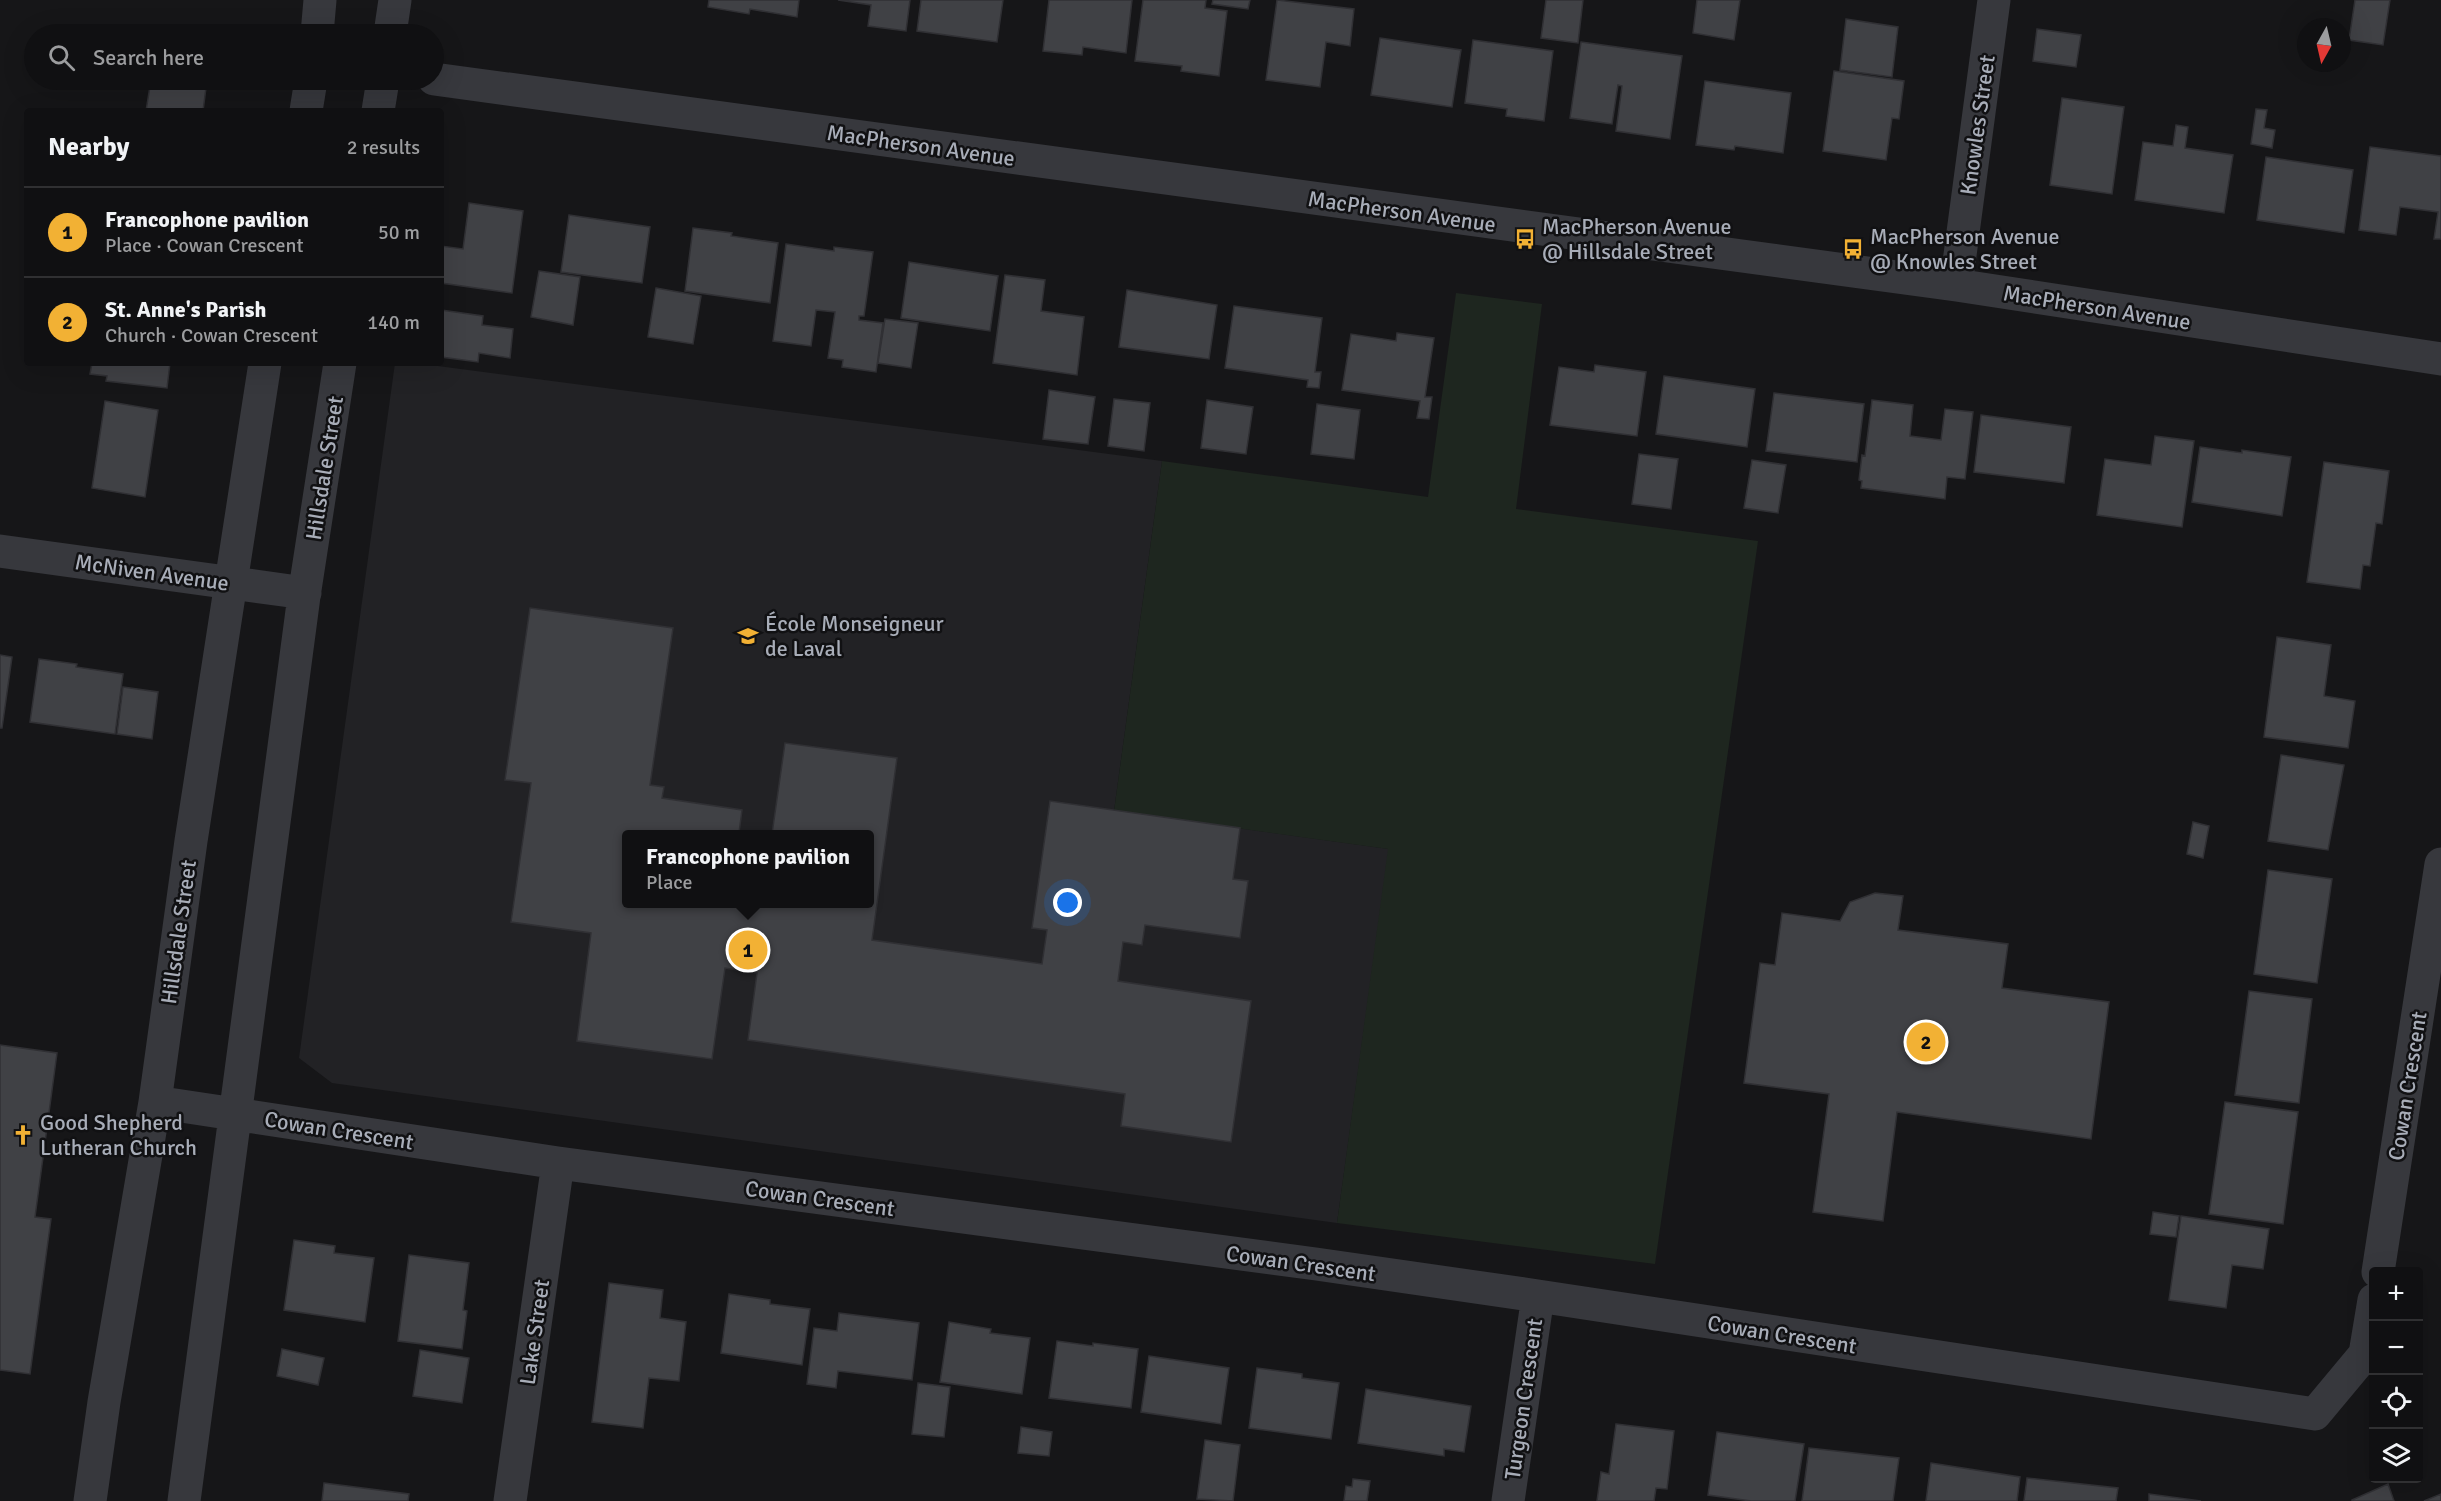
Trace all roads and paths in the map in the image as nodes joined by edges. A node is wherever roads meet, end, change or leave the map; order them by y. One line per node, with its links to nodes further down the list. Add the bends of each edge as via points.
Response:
1 (320, 0): 4 (street)
2 (394, 0): 5 (street)
3 (1994, 0): 11 (street, Knowles Street)
4 (318, 24)
5 (391, 24)
6 (444, 80): 11 (street, MacPherson Avenue)
7 (309, 90): 9 (street)
8 (381, 90): 10 (street)
9 (306, 108)
10 (378, 108)
11 (1956, 285): 12 (street, MacPherson Avenue)
12 (2441, 359)
13 (265, 366): 16 (street, Hillsdale Street)
14 (340, 366): 17 (street, Hillsdale Street)
15 (0, 552): 16 (street, McNiven Avenue)
16 (230, 582): 17 (street, McNiven Avenue); 20 (street, Hillsdale Street)
17 (305, 593): 21 (street, Hillsdale Street)
18 (2441, 864): 19 (street, Cowan Crescent)
19 (2437, 925): 23 (street, Cowan Crescent)
20 (155, 1102): 21 (street, Cowan Crescent); 26 (street, Hillsdale Street)
21 (236, 1114): 22 (street, Cowan Crescent); 27 (street, Hillsdale Street)
22 (558, 1163): 24 (street, Cowan Crescent); 28 (street, Lake Street)
23 (2379, 1267)
24 (1538, 1296): 25 (street, Cowan Crescent, via 2315,1414 2365,1354); 29 (street, Turgeon Crescent)
25 (2370, 1321)
26 (90, 1501)
27 (184, 1501)
28 (510, 1501)
29 (1508, 1501)

